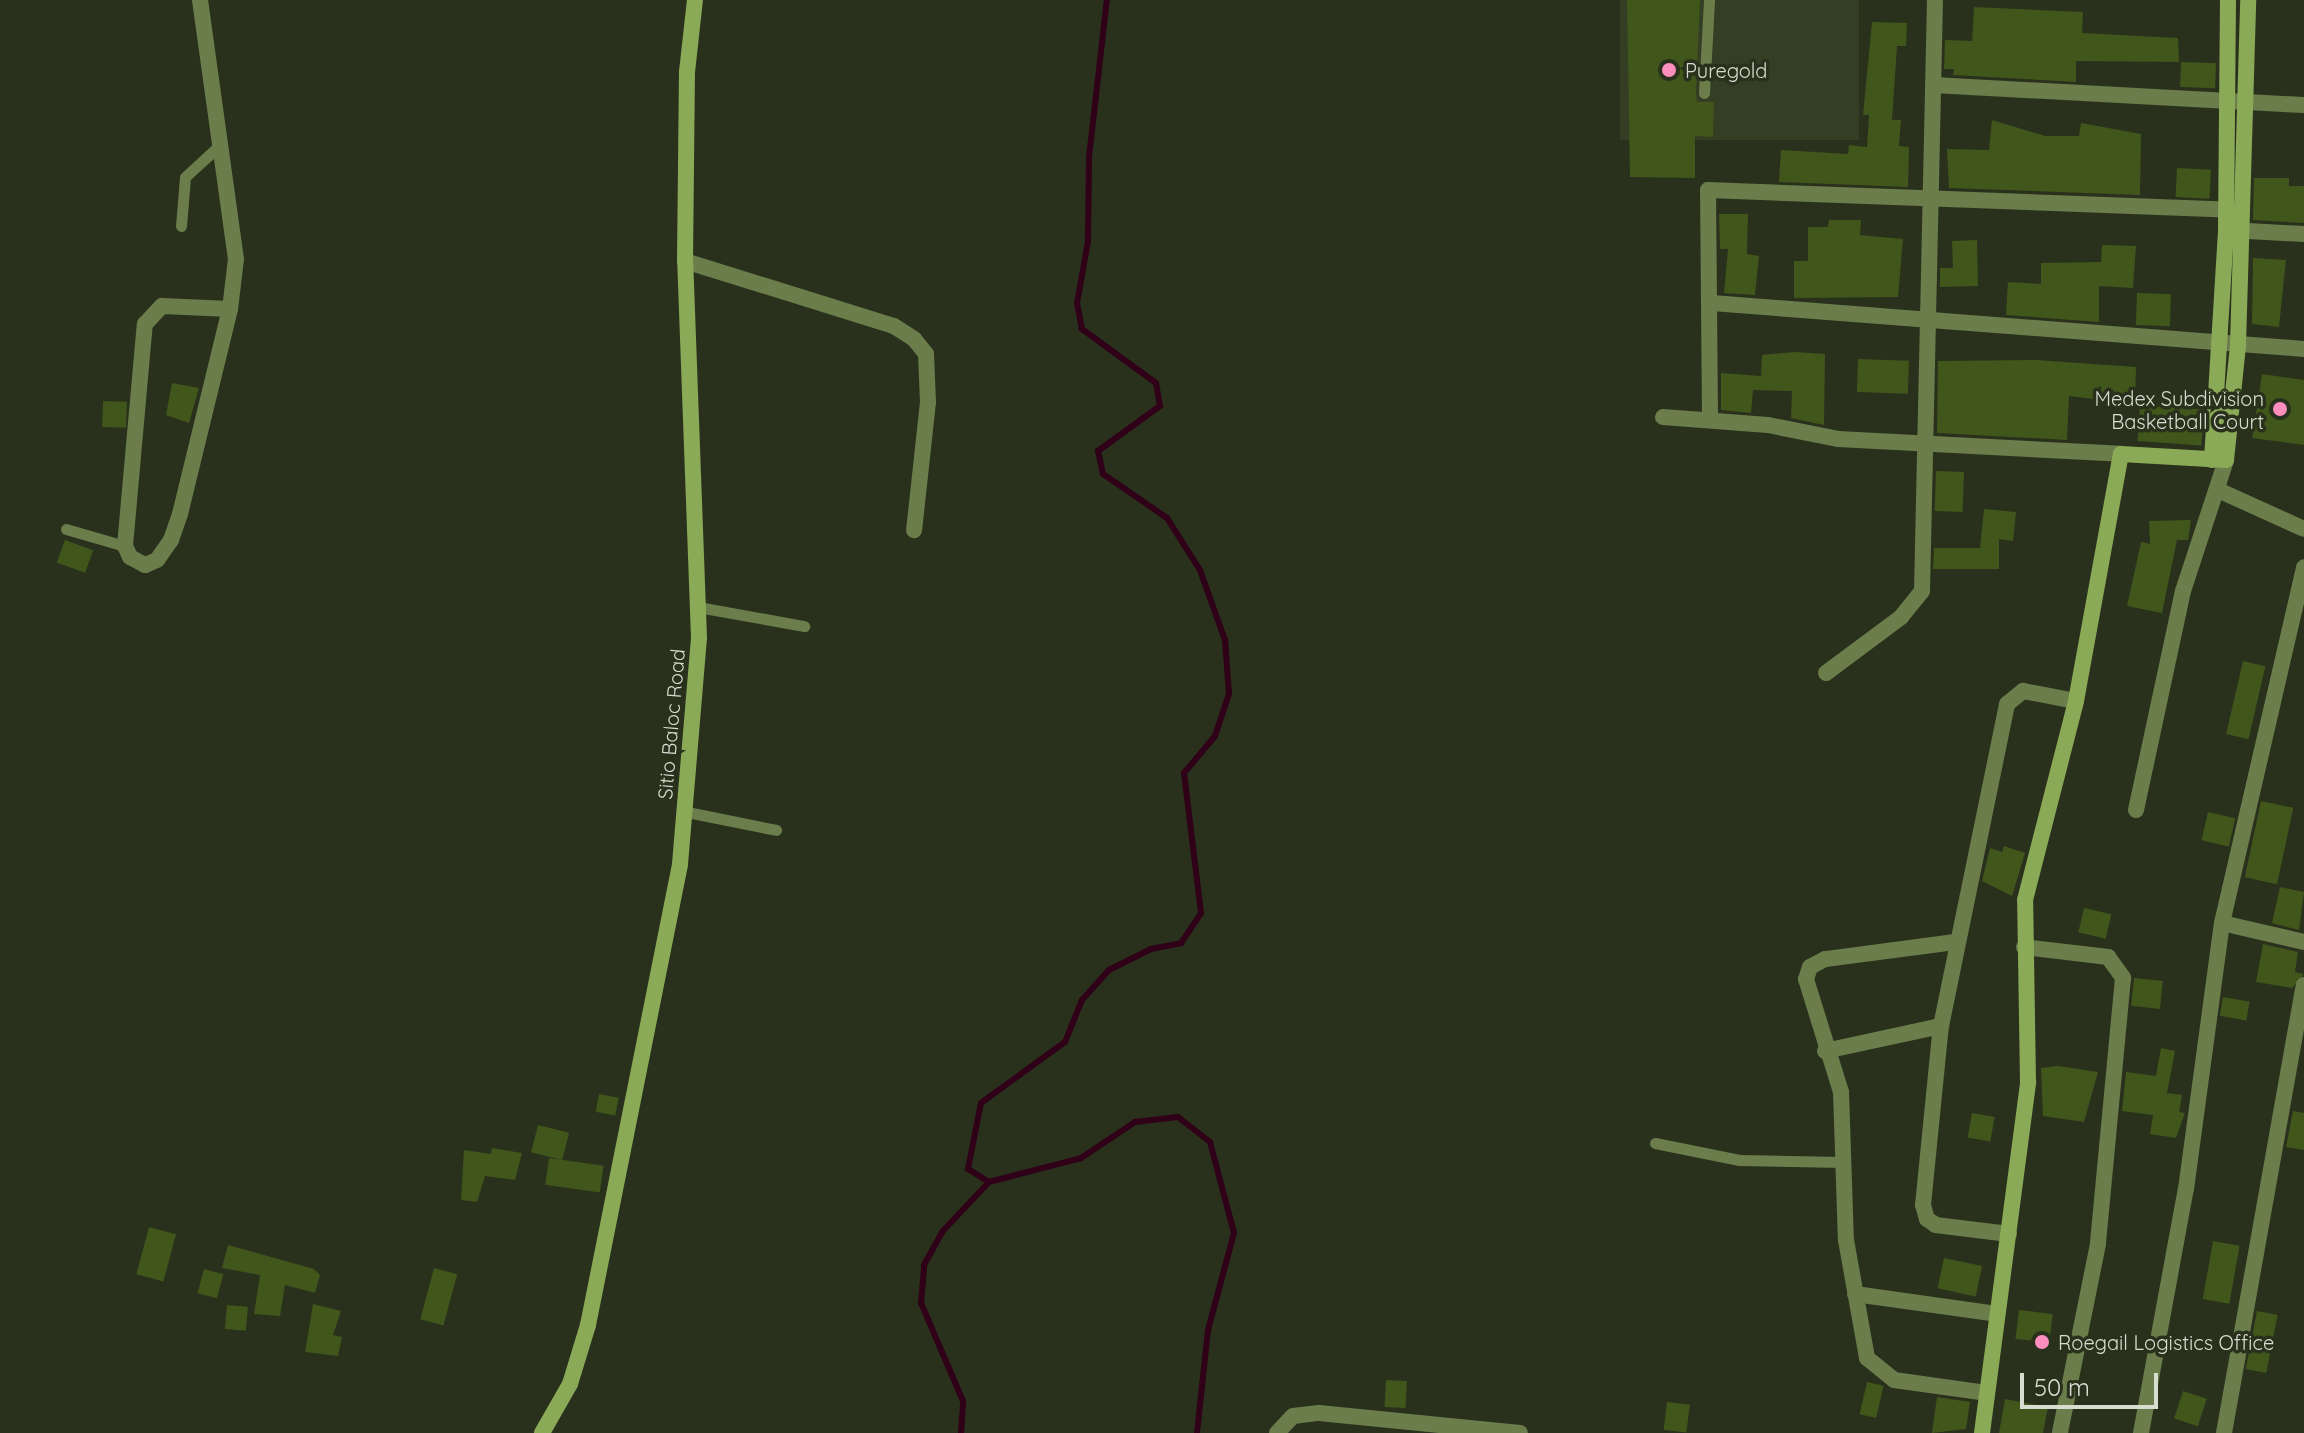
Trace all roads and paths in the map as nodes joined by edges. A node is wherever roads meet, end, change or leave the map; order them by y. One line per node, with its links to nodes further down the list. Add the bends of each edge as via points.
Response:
1 (200, 0): 12 (street)
2 (695, 0): 20 (street, Sitio Baloc Road, via 687,72)
3 (1709, 0): 8 (lane)
4 (1935, 0): 7 (street)
5 (2228, 0): 9 (street)
6 (2248, 0): 10 (street)
7 (1933, 85): 9 (street); 13 (street)
8 (1704, 93)
9 (2226, 101): 10 (street); 14 (street)
10 (2246, 101): 11 (street); 15 (street)
11 (2304, 105)
12 (221, 144): 16 (lane, via 193,163 185,177); 22 (street, via 236,259)
13 (1928, 198): 14 (street); 21 (street, via 1708,190); 23 (street)
14 (2225, 210): 15 (street); 17 (street)
15 (2244, 210): 18 (street)
16 (181, 226)
17 (2226, 229): 18 (street); 24 (street)
18 (2244, 231): 19 (street); 25 (street)
19 (2304, 234)
20 (685, 261): 35 (street, via 894,326 914,339 926,354 928,402); 38 (street, Sitio Baloc Road)
21 (1712, 303): 23 (street); 28 (street)
22 (230, 309): 36 (street, via 171,540 157,560 145,565 130,557); 36 (street, via 162,306 145,324)
23 (1925, 316): 24 (street); 29 (street)
24 (2220, 344): 25 (street); 31 (street)
25 (2238, 345): 26 (street); 31 (street)
26 (2304, 349)
27 (1663, 417): 28 (street)
28 (1710, 417): 29 (street, via 1838,439)
29 (1923, 444): 30 (street); 40 (street, via 1922,591 1901,617)
30 (2121, 454): 31 (street); 41 (street)
31 (2219, 460): 32 (street)
32 (2219, 484): 34 (street); 42 (street, via 2183,591)
33 (66, 529): 36 (lane)
34 (2304, 529)
35 (914, 530)
36 (125, 546)
37 (2304, 567): 45 (street)
38 (698, 607): 39 (lane); 43 (street, Sitio Baloc Road, via 696,700)
39 (804, 626)
40 (1826, 673)
41 (2076, 701): 46 (street, via 2023,691 2007,704); 48 (street, via 2025,900)
42 (2136, 810)
43 (682, 811): 44 (lane); 58 (street, Sitio Baloc Road, via 658,987 601,1271 570,1384)
44 (776, 830)
45 (2222, 923): 47 (street); 63 (street, via 2186,1189)
46 (1955, 942): 50 (street); 51 (street, via 1870,949 1810,967 1806,979)
47 (2304, 942)
48 (2024, 947): 54 (street, via 2028,1082); 62 (street, via 2108,957 2123,978 2098,1244)
49 (2304, 985): 64 (street)
50 (1941, 1026): 51 (street); 54 (street, via 1923,1205 1927,1219 1936,1225)
51 (1825, 1051): 53 (street, via 1841,1092)
52 (1655, 1143): 53 (lane, via 1739,1160)
53 (1843, 1162): 55 (street)
54 (2009, 1234): 56 (street)
55 (1855, 1294): 56 (street); 57 (street, via 1867,1358 1877,1372)
56 (1997, 1314): 57 (street)
57 (1986, 1393): 61 (street)
58 (542, 1433)
59 (1277, 1433): 60 (street, via 1293,1416 1319,1413)
60 (1520, 1433)
61 (1982, 1433)
62 (2060, 1433)
63 (2141, 1433)
64 (2224, 1433)

